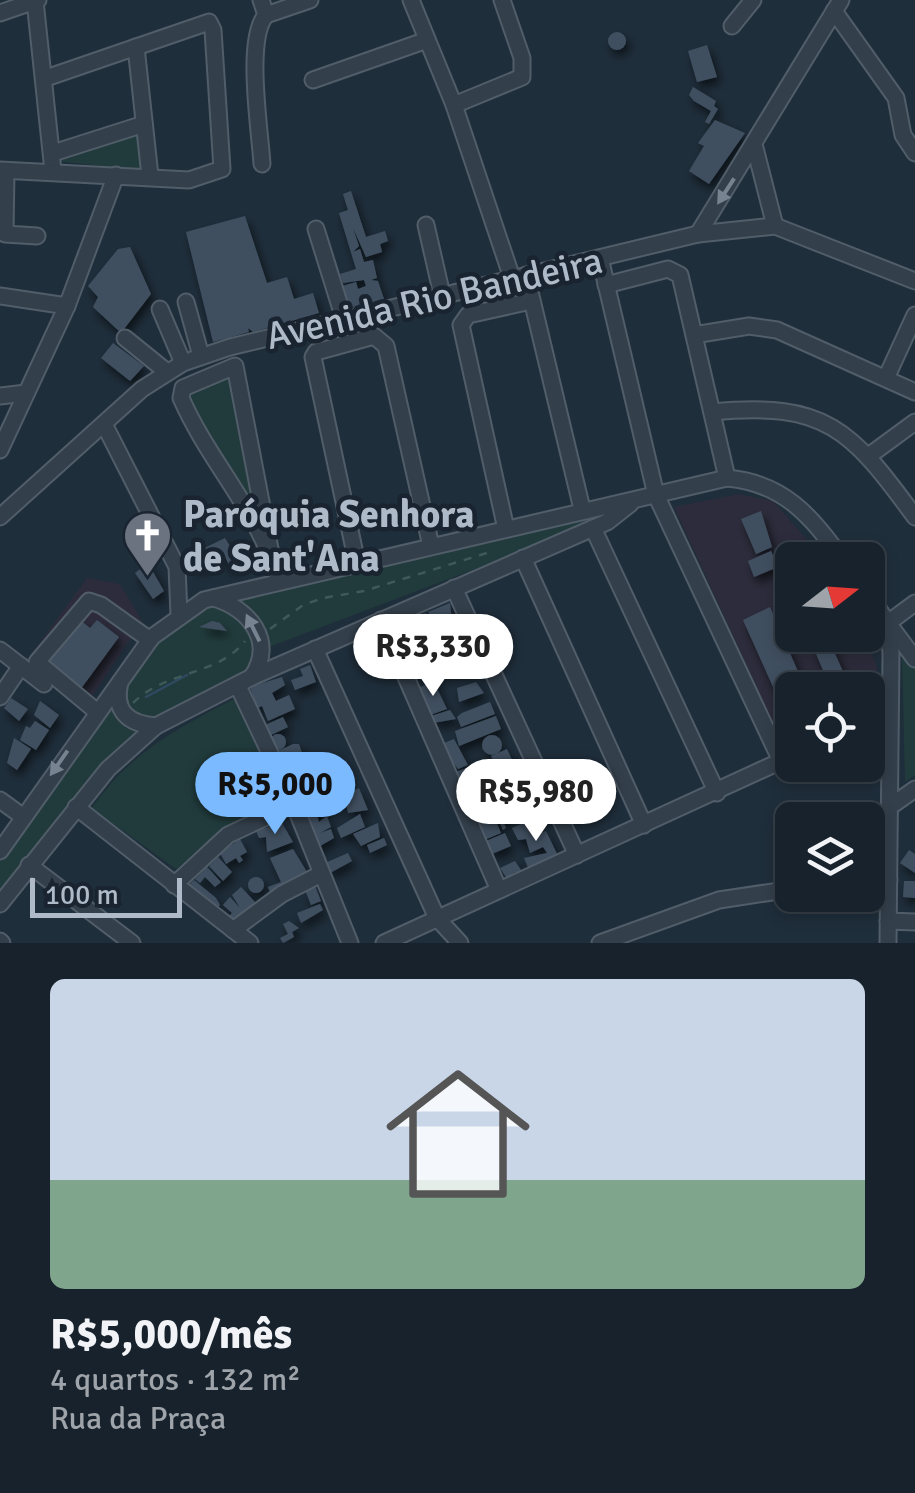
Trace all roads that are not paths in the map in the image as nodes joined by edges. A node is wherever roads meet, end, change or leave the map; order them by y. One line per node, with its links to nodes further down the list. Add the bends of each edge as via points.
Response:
1 (36, 0): 8 (street); 12 (street)
2 (310, 0): 7 (street)
3 (411, 0): 10 (street)
4 (502, 0): 14 (street, via 522,78)
5 (753, 0): 9 (street)
6 (838, 5): 16 (street); 18 (street, via 896,98 902,135)
7 (264, 7): 19 (street, via 256,48)
8 (0, 13)
9 (732, 26)
10 (427, 40): 13 (street); 14 (street)
11 (136, 47): 12 (street); 15 (street); 23 (street, via 208,22 213,30 222,170 189,180)
12 (46, 78): 17 (street)
13 (313, 80)
14 (454, 105): 30 (street)
15 (144, 124): 17 (street); 23 (street)
16 (755, 148): 25 (street); 27 (street, one-way to 27)
17 (54, 153): 21 (street)
18 (915, 154)
19 (262, 164)
20 (3, 170): 21 (street); 28 (street, via 5,234)
21 (53, 171): 22 (street)
22 (116, 175): 23 (street); 37 (street)
23 (150, 176)
24 (426, 225): 33 (street)
25 (775, 226): 27 (street, Avenida Rio Bandeira); 31 (street, Avenida Rio Bandeira)
26 (316, 228): 40 (street)
27 (698, 234): 29 (street, Avenida Rio Bandeira)
28 (37, 236)
29 (600, 258): 30 (street, Avenida Rio Bandeira); 32 (street)
30 (519, 276): 33 (street, Avenida Rio Bandeira); 35 (street)
31 (915, 281)
32 (606, 285): 41 (street, via 675,270); 57 (street)
33 (442, 295): 40 (street, Avenida Rio Bandeira)
34 (0, 296): 37 (street)
35 (532, 301): 59 (street); 64 (street, via 468,315 461,325)
36 (186, 302): 44 (street)
37 (67, 306): 49 (street)
38 (160, 310): 45 (street)
39 (915, 315): 47 (street)
40 (346, 318): 43 (street); 44 (street, Avenida Rio Bandeira)
41 (694, 334): 47 (street, via 748,326 777,330); 51 (street)
42 (125, 338): 46 (street)
43 (353, 342): 67 (street, via 374,336 386,346); 70 (street, via 312,357)
44 (201, 356): 45 (street, Avenida Rio Bandeira)
45 (183, 363): 46 (street, Avenida Rio Bandeira)
46 (166, 372): 53 (street, Avenida Rio Bandeira)
47 (887, 376): 48 (street)
48 (915, 392)
49 (26, 393): 50 (street); 54 (street)
50 (0, 396)
51 (712, 412): 55 (street, via 796,410 819,418); 56 (street)
52 (915, 422): 55 (street)
53 (105, 426): 61 (street, Avenida Rio Bandeira); 75 (street, via 178,567)
54 (0, 450)
55 (870, 455): 62 (street)
56 (728, 478): 57 (street); 66 (street, via 784,493)
57 (656, 495): 58 (street); 90 (street, via 781,761)
58 (630, 504): 59 (street); 63 (street)
59 (582, 509): 60 (street)
60 (565, 514): 64 (street); 65 (street, via 575,523)
61 (0, 517)
62 (915, 517)
63 (593, 528): 65 (street); 90 (street)
64 (506, 529): 67 (street)
65 (573, 536): 69 (street)
66 (827, 542)
67 (431, 546): 70 (street)
68 (272, 554): 68 (street, via 256,476 235,366 180,395); 71 (street)
69 (523, 558): 72 (street); 96 (street)
70 (357, 563): 71 (street)
71 (280, 582): 73 (street)
72 (454, 588): 77 (street); 98 (street)
73 (213, 598): 75 (street); 85 (street, one-way to 73, via 260,661 260,635 248,614)
74 (915, 603): 78 (street)
75 (179, 615): 79 (street)
76 (885, 619): 78 (street)
77 (381, 620): 80 (street); 104 (street)
78 (888, 623): 82 (street); 93 (street)
79 (150, 640): 84 (street); 87 (street, via 89,601 37,662)
80 (315, 649): 85 (street); 107 (street)
81 (0, 650): 83 (street)
82 (915, 659)
83 (21, 666): 86 (street); 87 (street)
84 (120, 678): 87 (street); 88 (street, via 121,712 137,724)
85 (245, 681): 88 (street); 92 (street)
86 (0, 697)
87 (93, 715): 95 (street, one-way to 95)
88 (156, 726): 94 (street)
89 (915, 788): 93 (street)
90 (717, 793): 96 (street)
91 (0, 800): 95 (street)
92 (294, 804): 100 (street); 103 (street, via 228,835)
93 (891, 806): 102 (street)
94 (76, 808): 99 (street); 103 (street)
95 (22, 816): 97 (street)
96 (644, 824): 98 (street)
97 (0, 851)
98 (576, 855): 104 (street)
99 (29, 865): 106 (street); 111 (street)
100 (321, 874): 110 (street); 113 (street)
101 (885, 880): 102 (street)
102 (889, 880): 108 (street)
103 (174, 885): 110 (street)
104 (499, 890): 107 (street)
105 (775, 891): 116 (street, via 719,900)
106 (0, 904)
107 (436, 918): 114 (street); 115 (street)
108 (888, 921): 109 (street); 117 (street)
109 (915, 922)
110 (232, 930): 112 (street)
111 (132, 943)
112 (250, 943)
113 (350, 943)
114 (384, 943)
115 (460, 943)
116 (600, 943)
117 (888, 943)

